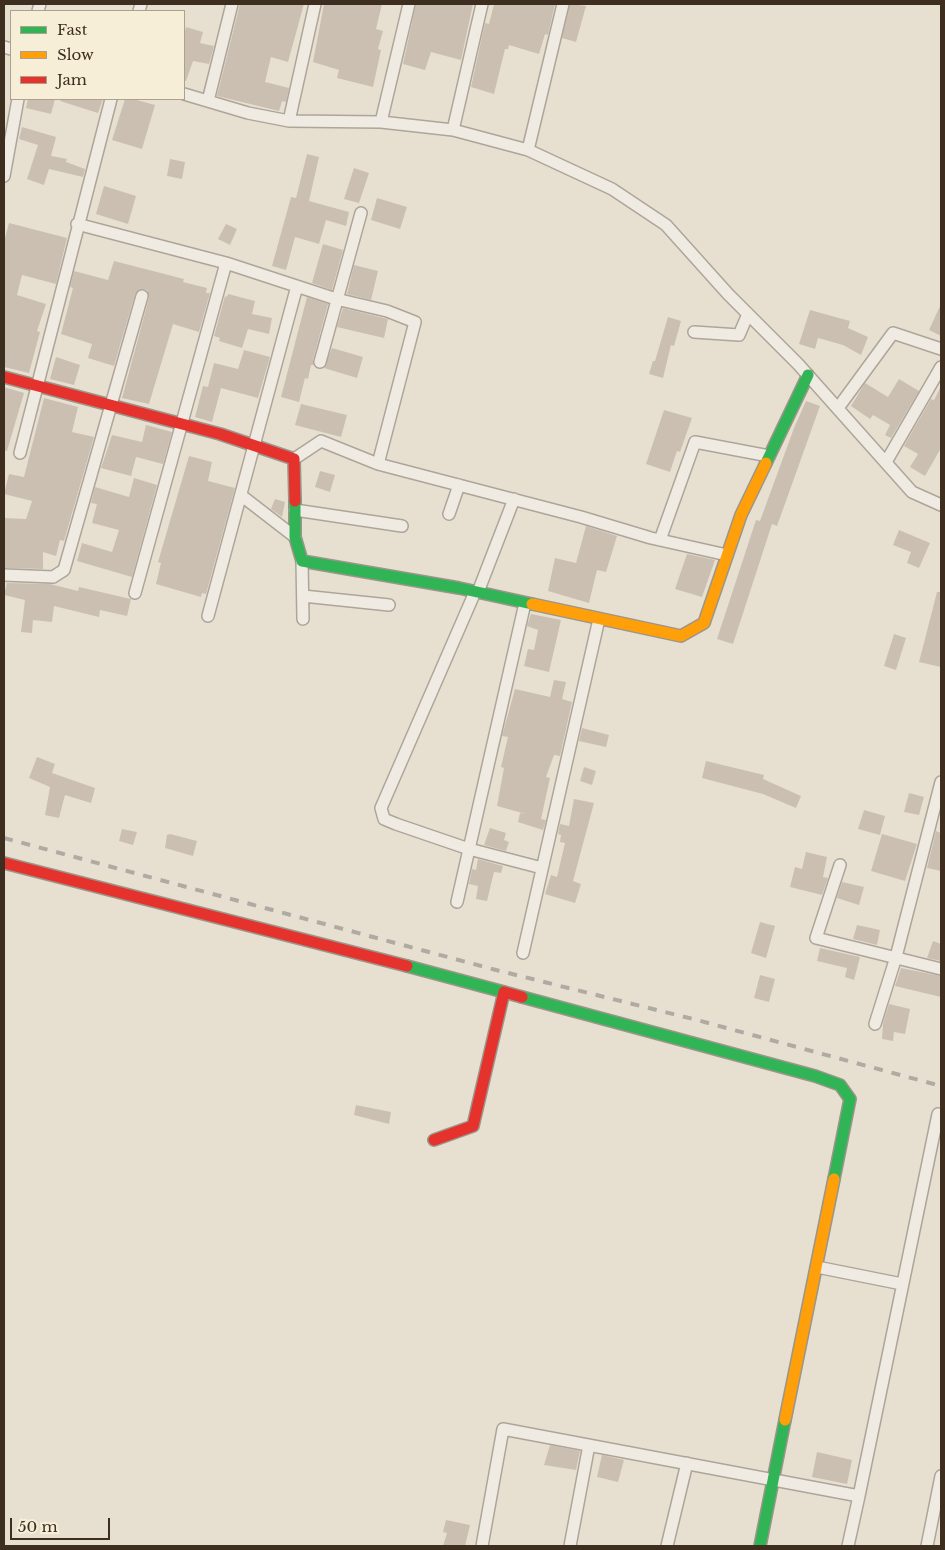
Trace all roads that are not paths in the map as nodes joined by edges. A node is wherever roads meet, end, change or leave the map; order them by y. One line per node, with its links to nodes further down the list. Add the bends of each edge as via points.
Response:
1 (232, 4): 9 (street)
2 (315, 4): 10 (street)
3 (409, 4): 11 (street)
4 (482, 4): 12 (street)
5 (563, 4): 14 (street)
6 (185, 94): 9 (street)
7 (18, 100): 13 (street)
8 (111, 100): 17 (street)
9 (208, 101): 10 (street)
10 (289, 121): 11 (street)
11 (381, 122): 12 (street)
12 (453, 130): 14 (street)
13 (7, 140): 15 (street)
14 (528, 150): 22 (street, via 612,188 666,225)
15 (4, 176)
16 (361, 213): 21 (street)
17 (77, 224): 18 (street); 29 (street)
18 (226, 263): 19 (street); 32 (street)
19 (297, 286): 21 (street); 33 (street)
20 (142, 296): 30 (street)
21 (336, 299): 25 (street); 38 (street, via 387,311 415,322)
22 (748, 314): 23 (street, via 738,335); 27 (street)
23 (694, 332)
24 (941, 349): 31 (street, via 893,333)
25 (320, 362)
26 (941, 367): 37 (street)
27 (808, 375): 31 (street); 35 (street)
28 (4, 377): 29 (street)
29 (38, 385): 30 (street); 34 (street)
30 (113, 405): 32 (street); 50 (street, via 64,570 52,577)
31 (838, 408): 37 (street)
32 (182, 426): 33 (street); 51 (street)
33 (256, 444): 36 (street); 40 (street)
34 (20, 453)
35 (769, 456): 47 (street, via 695,442); 48 (street, via 741,515)
36 (294, 459): 38 (street, via 321,441); 43 (street)
37 (886, 462): 42 (street, via 912,492)
38 (378, 464): 39 (street)
39 (459, 484): 41 (street); 44 (street)
40 (242, 496): 46 (street); 56 (street)
41 (514, 499): 47 (street); 52 (street)
42 (941, 505)
43 (295, 510): 45 (street); 46 (street)
44 (449, 514)
45 (402, 526)
46 (295, 537): 49 (street)
47 (660, 540): 48 (street)
48 (728, 555): 58 (street, via 704,623 681,636)
49 (302, 561): 52 (street); 53 (street)
50 (4, 575)
51 (134, 592)
52 (476, 592): 54 (street); 60 (street, via 381,808 384,819)
53 (303, 596): 55 (street); 57 (street)
54 (525, 603): 58 (street); 60 (street)
55 (389, 605)
56 (208, 616)
57 (304, 619)
58 (599, 619): 63 (street)
59 (941, 782): 66 (street)
60 (469, 850): 63 (street); 64 (street)
61 (4, 863): 68 (street)
62 (840, 865): 66 (street, via 816,938)
63 (542, 868): 65 (street)
64 (456, 902)
65 (523, 953)
66 (896, 957): 67 (street); 69 (street)
67 (941, 969)
68 (504, 992): 71 (street, via 473,1126); 72 (street, via 840,1085 850,1099)
69 (875, 1024)
70 (938, 1114): 73 (street)
71 (434, 1140)
72 (817, 1267): 73 (street); 77 (street)
73 (902, 1284): 78 (street)
74 (589, 1445): 75 (street); 79 (street, via 503,1429); 80 (street)
75 (687, 1463): 77 (street); 81 (street)
76 (941, 1476): 84 (street)
77 (774, 1479): 78 (street); 82 (street)
78 (859, 1496): 83 (street)
79 (482, 1546)
80 (570, 1546)
81 (667, 1546)
82 (760, 1546)
83 (848, 1546)
84 (927, 1546)

